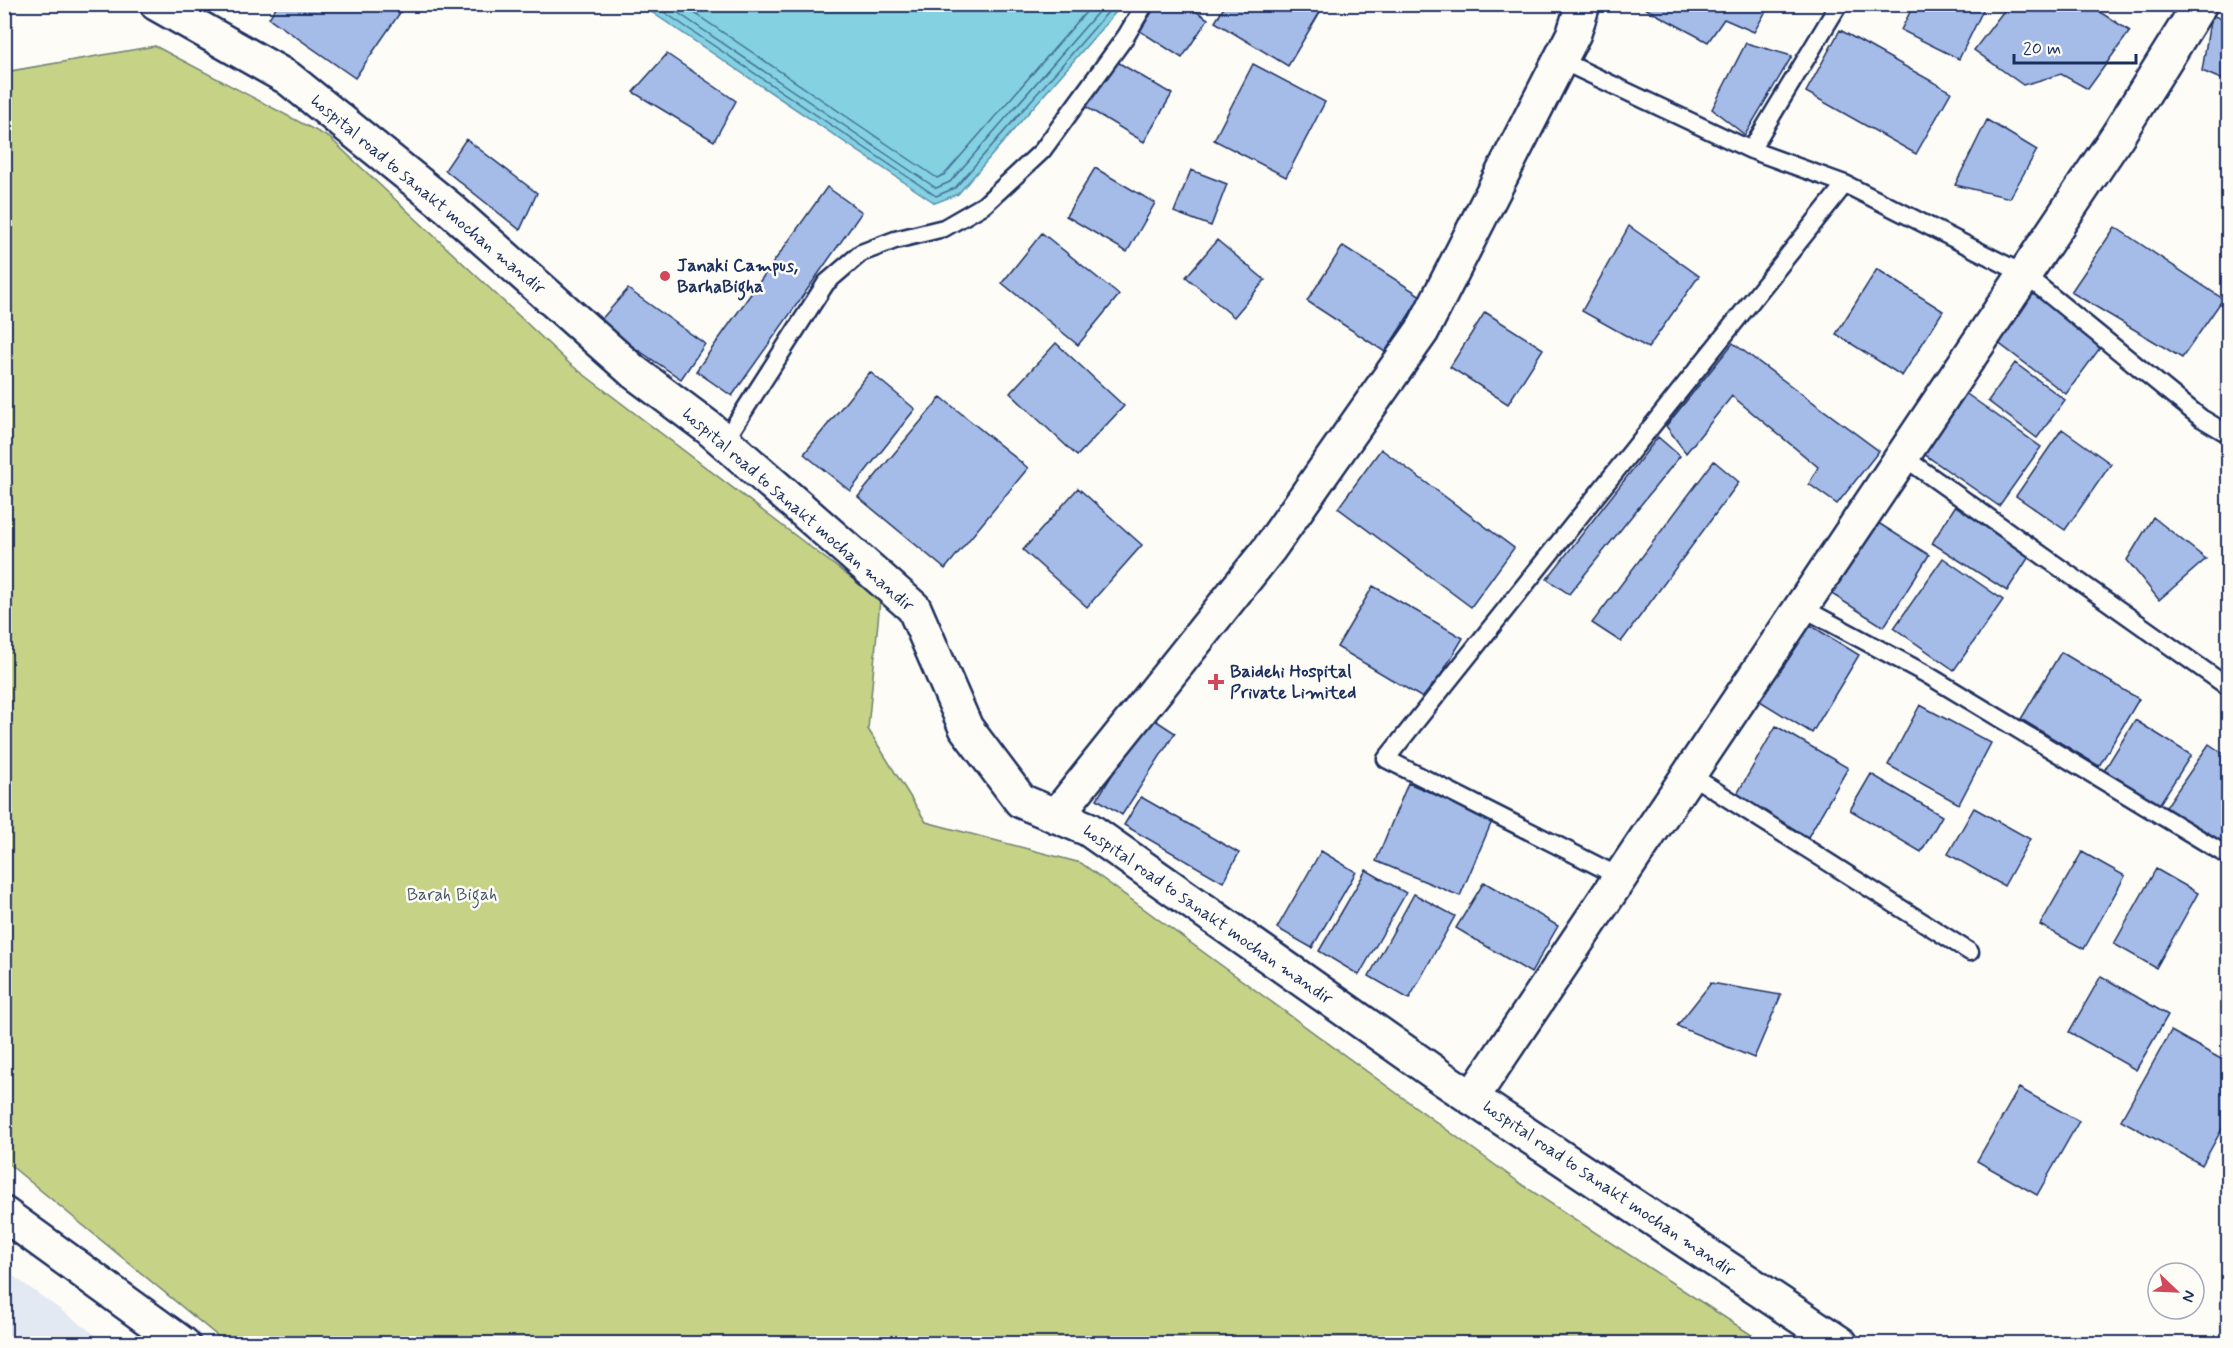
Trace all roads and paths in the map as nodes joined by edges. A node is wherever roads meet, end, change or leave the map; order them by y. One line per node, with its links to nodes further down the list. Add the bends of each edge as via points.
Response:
1 (157, 4): 11 (street, hospital road to sanakt mochan mandir, via 288,78 448,207 634,372)
2 (1145, 4): 11 (lane, via 1042,152 984,205 944,228 861,253 826,283)
3 (1583, 4): 6 (street)
4 (1839, 4): 7 (lane)
5 (2200, 4): 9 (street)
6 (1560, 60): 7 (lane); 16 (street, via 1422,331 1269,549)
7 (1751, 150): 8 (lane)
8 (1845, 184): 9 (lane); 18 (lane, via 1386,759)
9 (2024, 274): 10 (lane, via 2201,418); 12 (street)
10 (2229, 434)
11 (724, 442): 16 (street, hospital road to sanakt mochan mandir, via 914,608 966,728 1021,801)
12 (1902, 456): 13 (street); 14 (lane)
13 (1801, 608): 15 (street); 17 (lane, via 1926,674)
14 (2229, 687)
15 (1689, 774): 18 (street); 19 (lane)
16 (1056, 816): 20 (street, hospital road to sanakt mochan mandir, via 1088,830)
17 (2229, 856)
18 (1620, 877): 20 (street)
19 (1970, 951)
20 (1472, 1098): 23 (street, hospital road to sanakt mochan mandir)
21 (4, 1214): 22 (street)
22 (183, 1344)
23 (1841, 1344)

